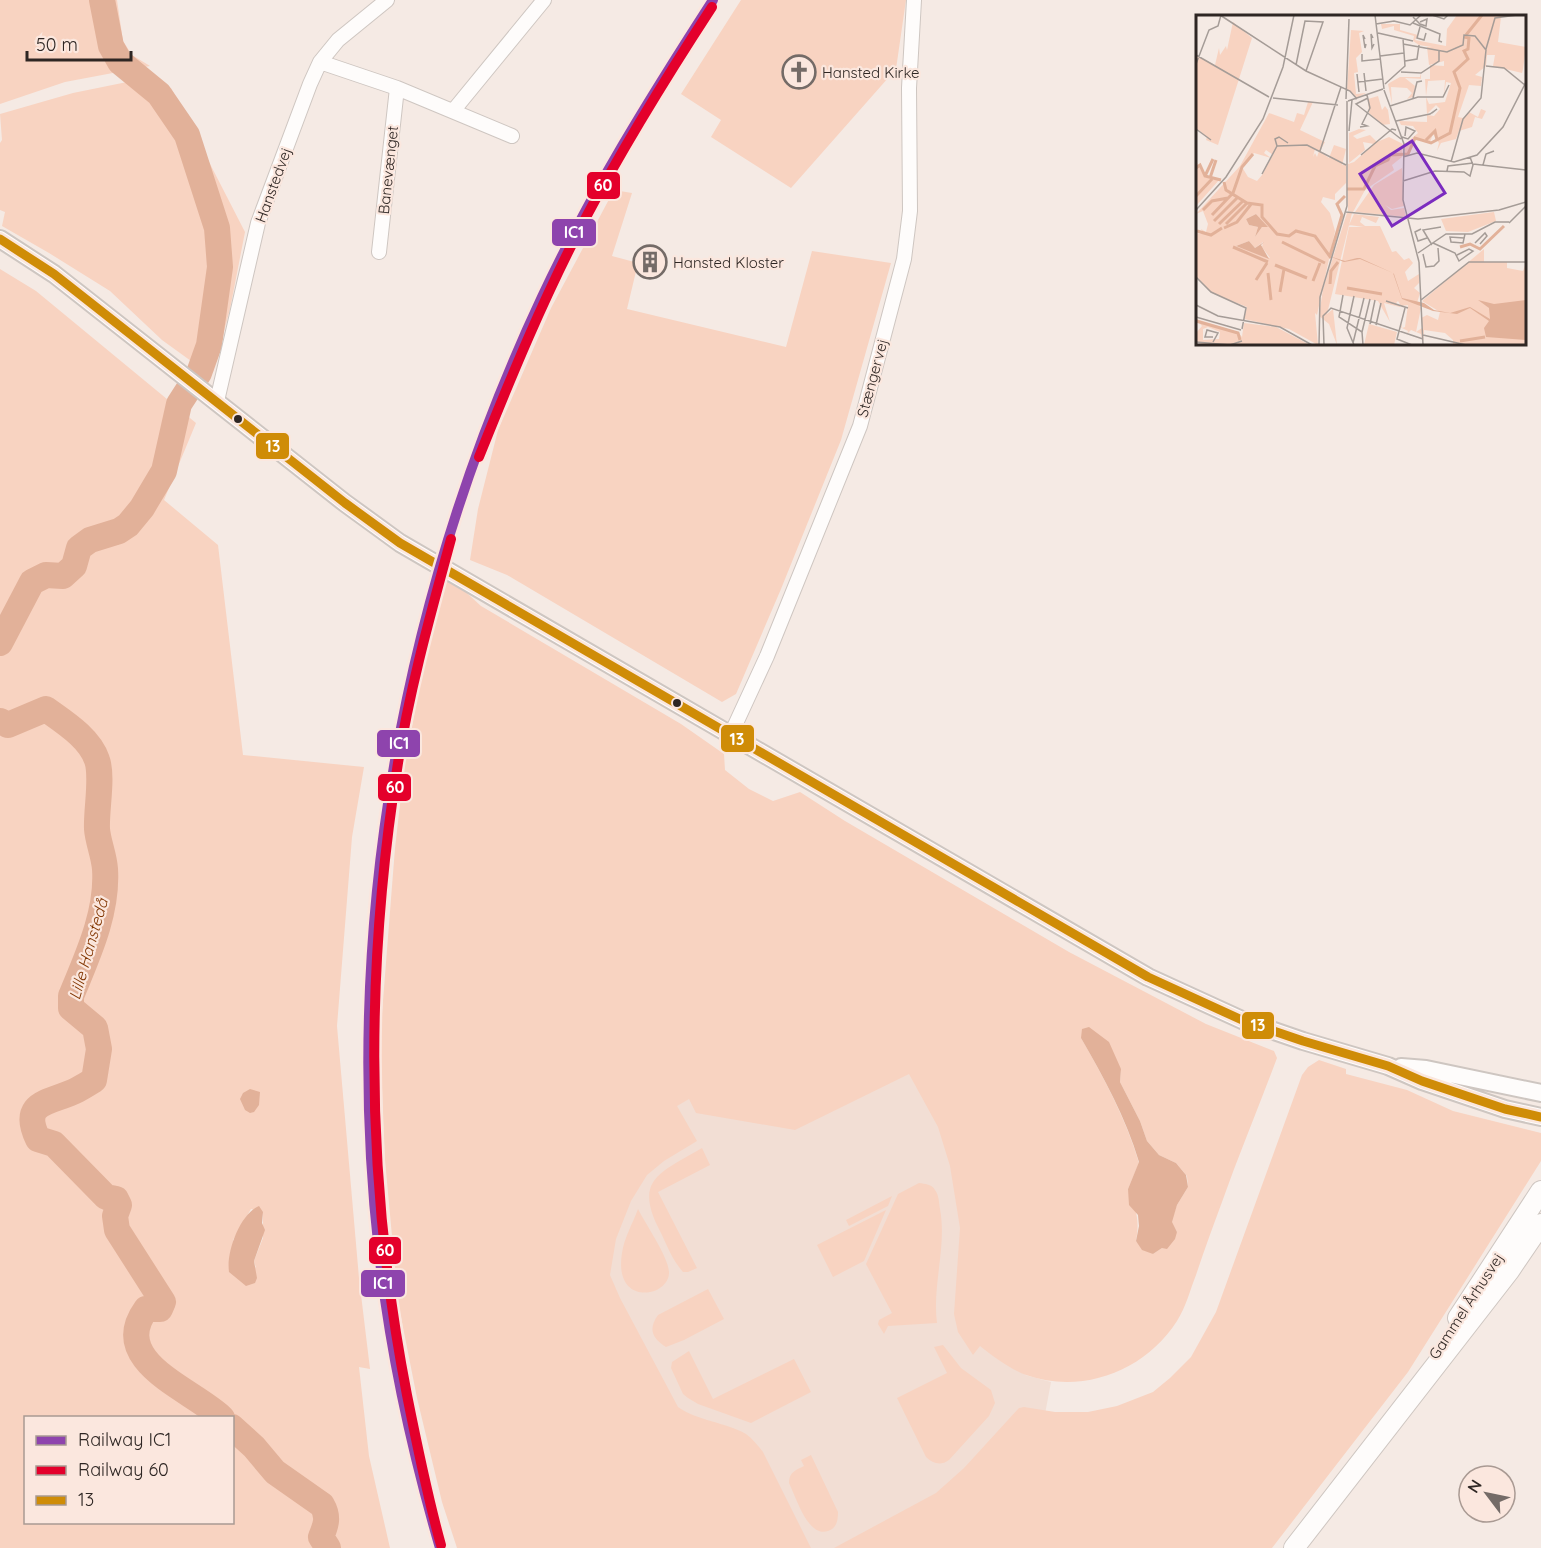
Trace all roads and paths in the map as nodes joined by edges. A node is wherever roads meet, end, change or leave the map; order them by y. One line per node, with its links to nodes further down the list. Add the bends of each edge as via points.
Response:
1 (387, 0): 4 (street, Hanstedvej, via 338,40)
2 (544, 0): 6 (street)
3 (914, 0): 11 (street, Stængervej, via 909,88 910,211 904,259 860,426 767,656)
4 (320, 62): 5 (street); 10 (street, Hanstedvej, via 258,223)
5 (397, 88): 6 (street); 9 (street, Banevænget)
6 (453, 111): 7 (street)
7 (512, 136)
8 (0, 239): 10 (street, via 54,274)
9 (379, 252)
10 (210, 396): 11 (street, via 400,543)
11 (730, 734): 12 (street, via 1148,977 1242,1020)
12 (1388, 1066): 13 (street, via 1426,1069); 14 (street, via 1505,1109)
13 (1541, 1094)
14 (1541, 1117)
15 (1541, 1191): 17 (main road, Gammel Århusvej)
16 (1541, 1224): 17 (main road, Gammel Århusvej)
17 (1392, 1421): 18 (main road, Gammel Århusvej)
18 (1294, 1548)

